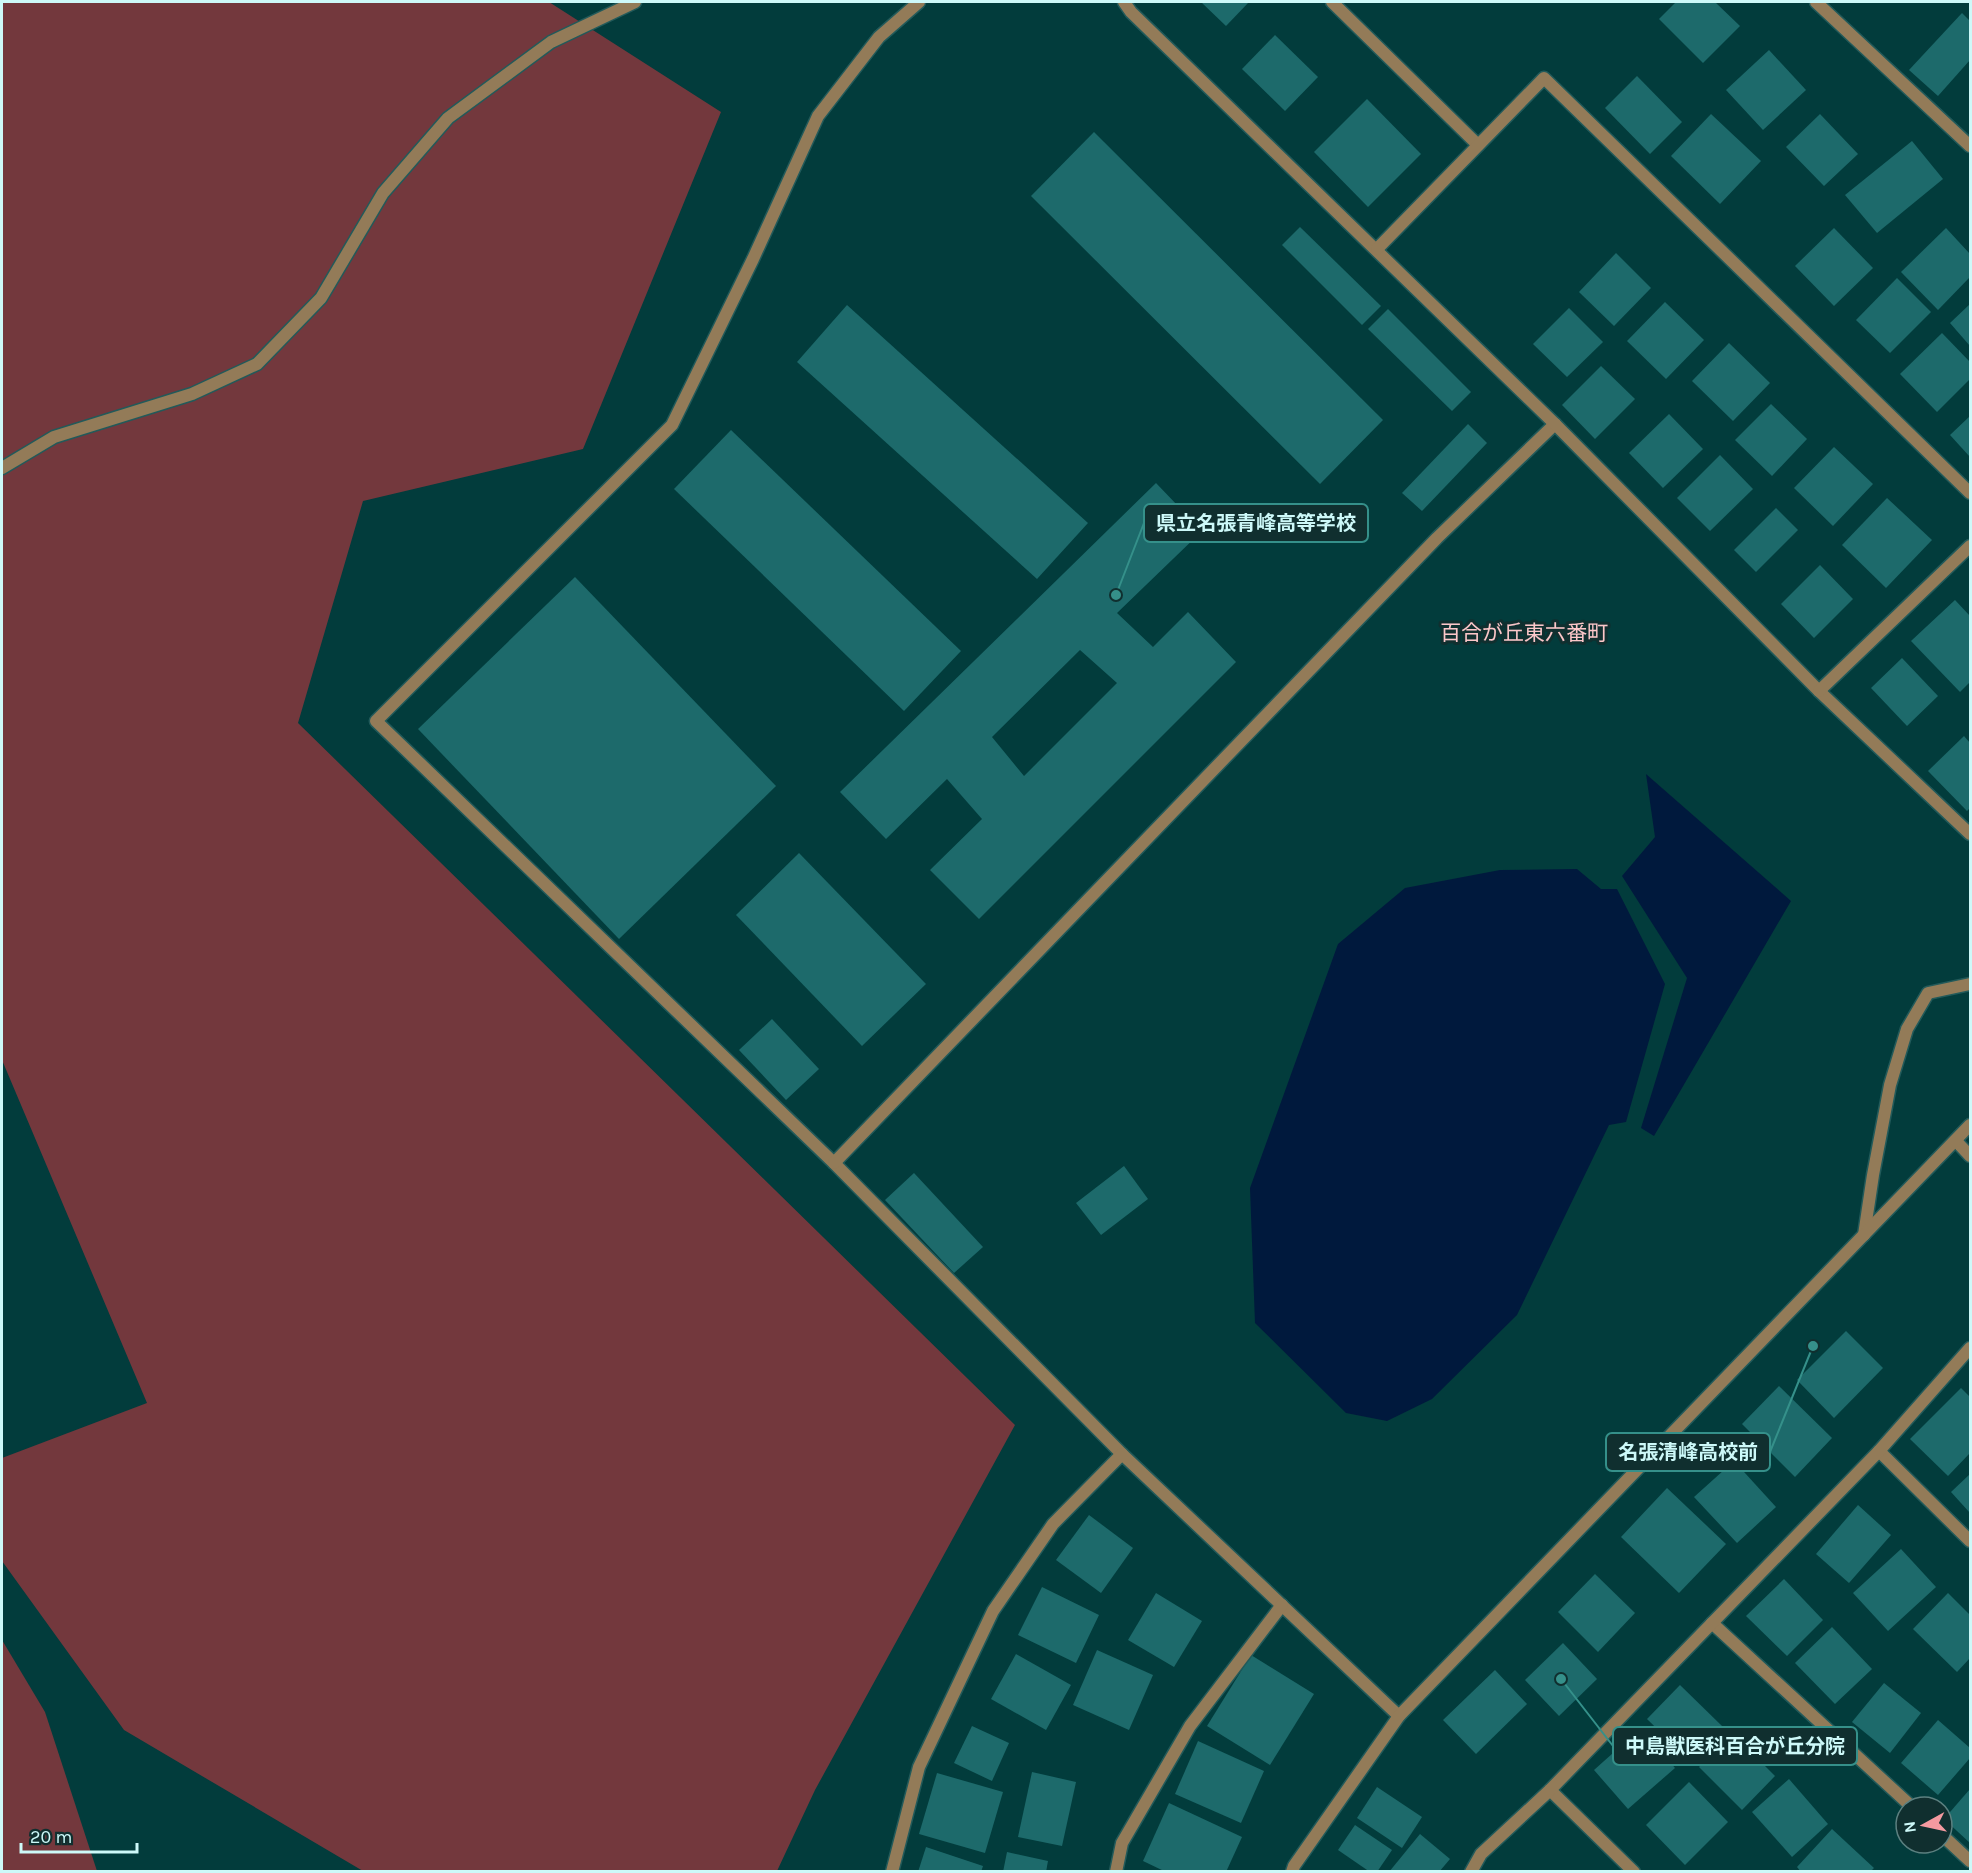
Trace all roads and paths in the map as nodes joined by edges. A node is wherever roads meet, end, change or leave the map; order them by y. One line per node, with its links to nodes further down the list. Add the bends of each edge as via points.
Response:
1 (635, 2): 10 (street, via 551,42 448,118 383,193 321,298 257,364 192,394 54,437)
2 (919, 2): 19 (street, via 879,37 818,116 672,425 376,721)
3 (1124, 2): 8 (street)
4 (1332, 2): 6 (street)
5 (1816, 2): 7 (street)
6 (1478, 145): 8 (street); 11 (street, via 1544,78)
7 (1971, 146)
8 (1377, 249): 9 (street)
9 (1555, 424): 13 (street); 19 (street, via 1437,538)
10 (2, 468)
11 (1971, 493)
12 (1971, 546): 13 (street)
13 (1819, 691): 14 (street)
14 (1971, 834)
15 (1971, 984): 20 (street, via 1928,993 1907,1029 1890,1085)
16 (1971, 1125): 17 (street)
17 (1956, 1141): 18 (street); 20 (street)
18 (1971, 1156)
19 (834, 1163): 23 (street)
20 (1864, 1235): 27 (street)
21 (1971, 1347): 22 (street)
22 (1879, 1451): 24 (street); 26 (street)
23 (1122, 1454): 25 (street); 32 (street, via 1053,1524 993,1611 919,1767)
24 (1971, 1541)
25 (1282, 1605): 27 (street); 33 (street, via 1190,1726 1122,1843)
26 (1712, 1623): 28 (street); 29 (street)
27 (1399, 1716): 34 (street)
28 (1550, 1790): 35 (street, via 1480,1854); 36 (street)
29 (1899, 1795)
30 (1954, 1846): 31 (street)
31 (1971, 1861)
32 (892, 1872)
33 (1116, 1872)
34 (1292, 1872)
35 (1471, 1872)
36 (1634, 1872)

